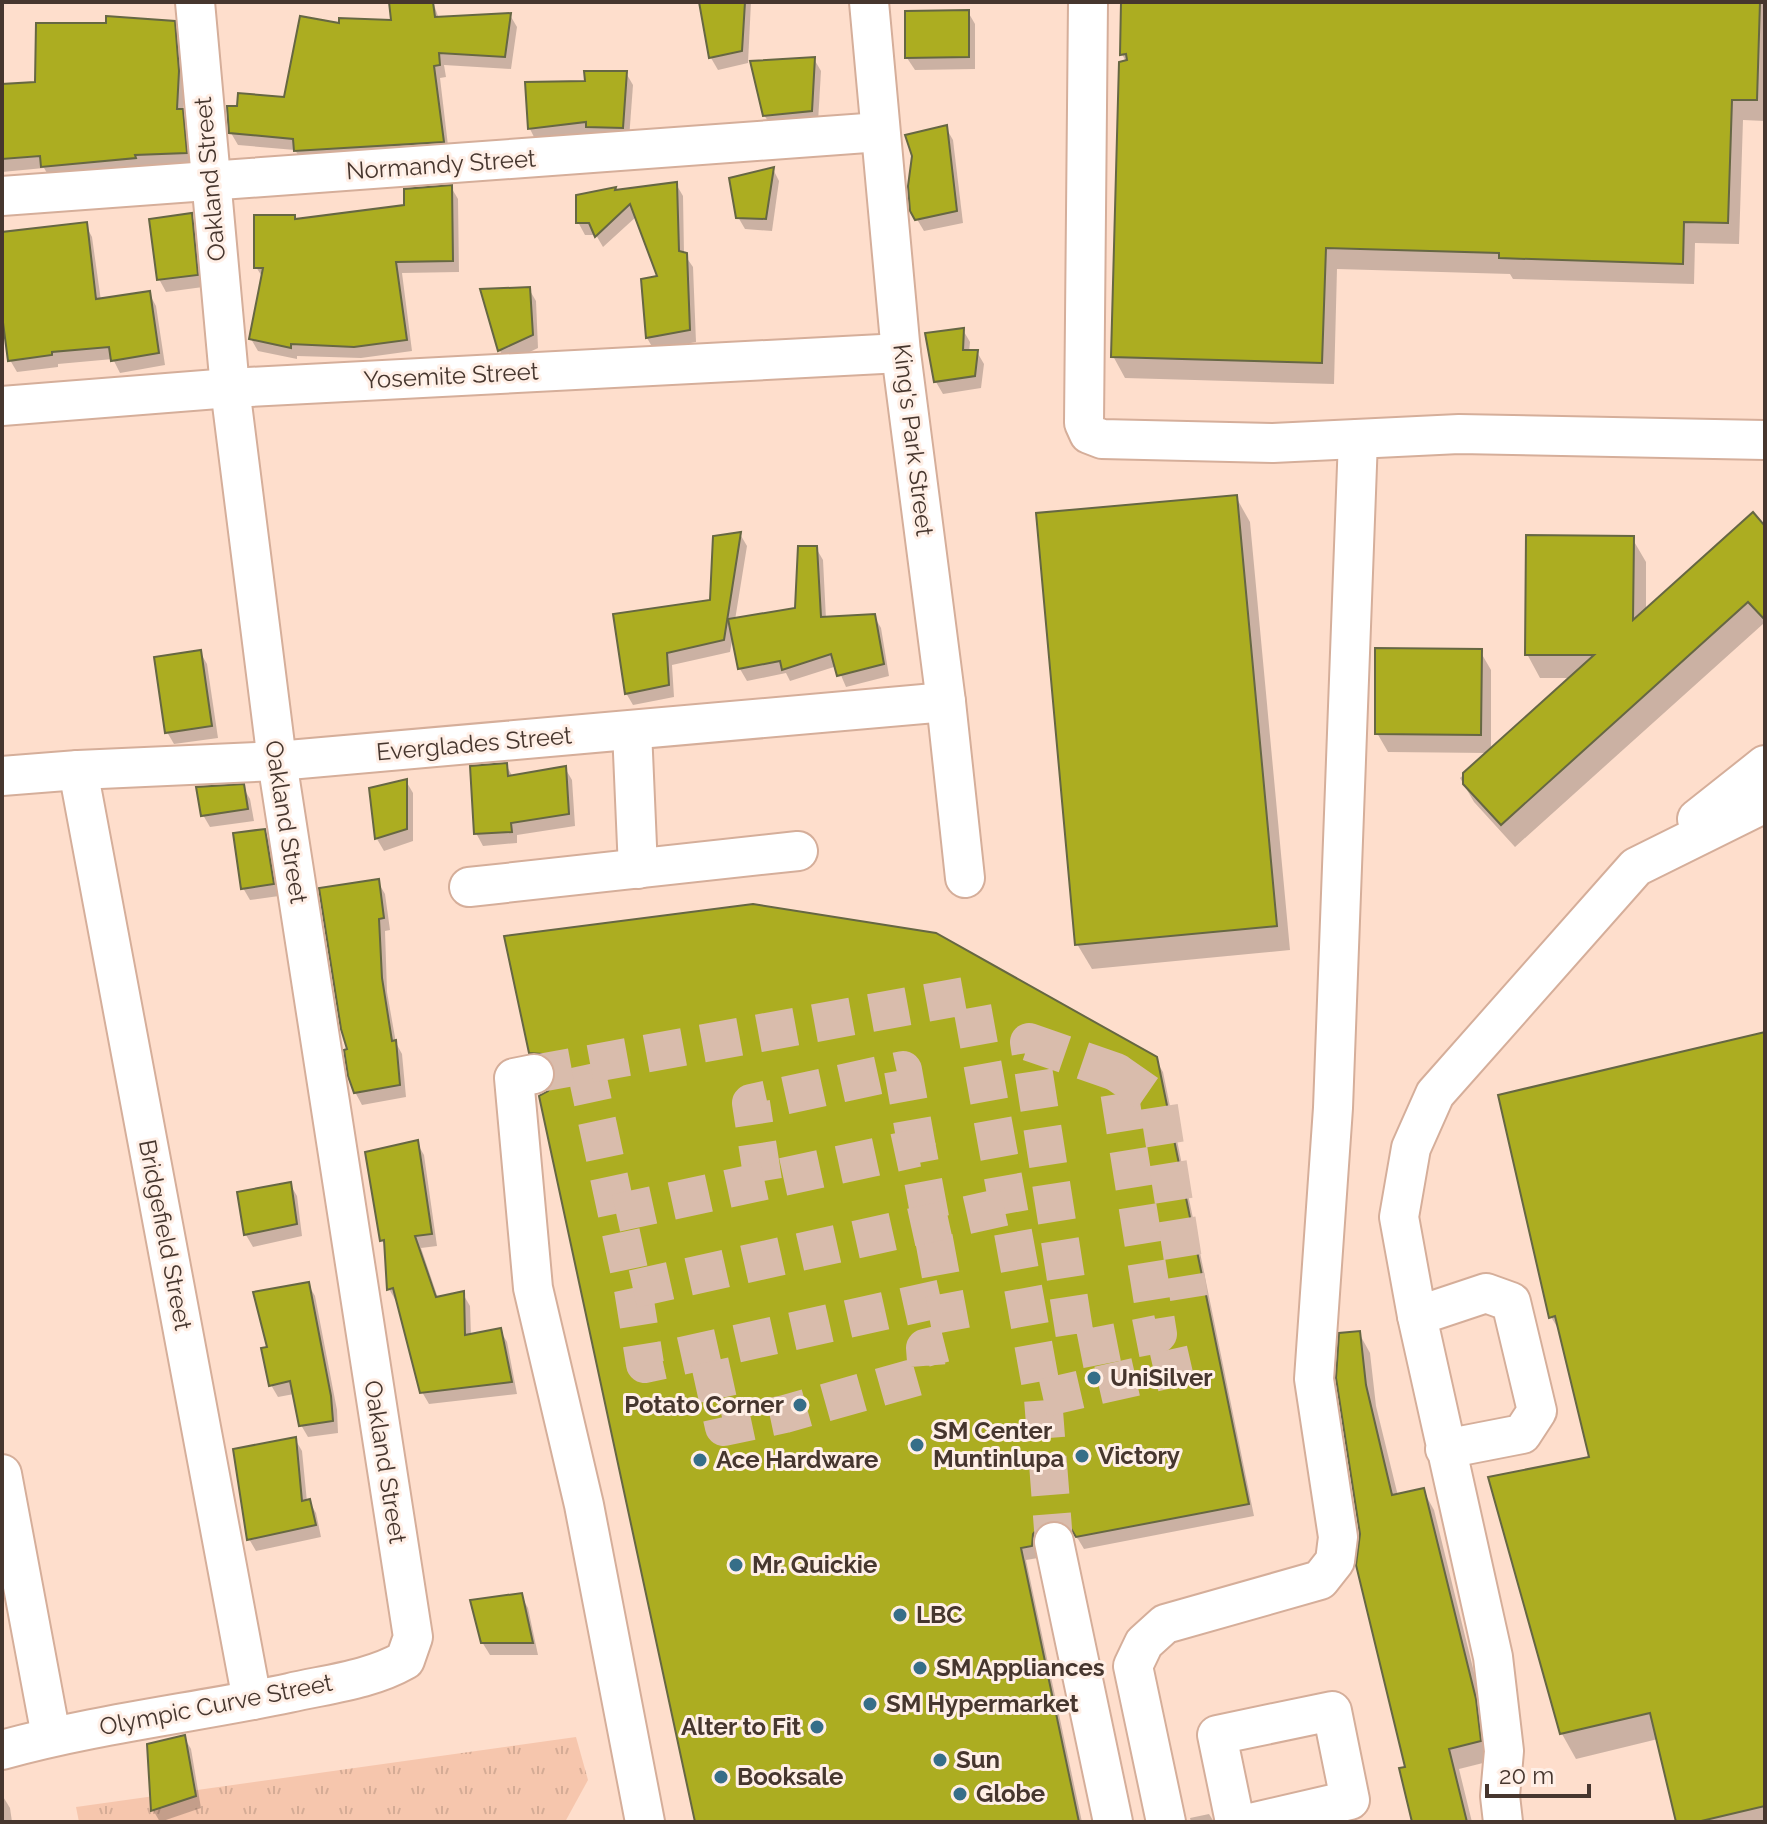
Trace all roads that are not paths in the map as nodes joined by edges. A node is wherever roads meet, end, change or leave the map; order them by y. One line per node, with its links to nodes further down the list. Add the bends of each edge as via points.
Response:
1 (195, 2): 5 (street, Oakland Street)
2 (869, 2): 4 (street, King's Park Street)
3 (1088, 2): 10 (street, via 1084,423 1089,434 1102,439 1273,443)
4 (880, 132): 5 (street, Normandy Street); 7 (street, King's Park Street)
5 (210, 182): 6 (street, Normandy Street); 8 (street, Oakland Street)
6 (2, 196)
7 (901, 353): 8 (street, Yosemite Street); 12 (street, King's Park Street)
8 (230, 388): 9 (street, Yosemite Street); 14 (street, Oakland Street)
9 (2, 406)
10 (1358, 439): 11 (street, via 1459,434); 36 (street, via 1333,1108 1314,1379 1338,1537 1335,1561 1320,1580 1165,1624 1144,1643 1133,1666)
11 (1765, 440)
12 (946, 702): 13 (street, Everglades Street); 22 (street, King's Park Street)
13 (632, 730): 14 (street, Everglades Street); 21 (street)
14 (277, 761): 16 (street, Everglades Street); 30 (street, Oakland Street)
15 (1765, 765): 20 (street)
16 (78, 770): 17 (street, Everglades Street); 31 (street, Bridgefield Street)
17 (2, 776)
18 (1765, 803): 20 (street)
19 (798, 851): 21 (street)
20 (1636, 867): 25 (street, via 1435,1094 1411,1148 1399,1217)
21 (638, 869): 23 (street)
22 (965, 878)
23 (469, 887)
24 (534, 1074): 34 (street, via 514,1078 533,1288 584,1505)
25 (1417, 1316): 26 (street); 26 (street, via 1486,1293 1511,1302 1537,1411 1522,1434)
26 (1445, 1449): 39 (street, via 1495,1670 1504,1751)
27 (2, 1474): 29 (street)
28 (1054, 1542): 35 (street)
29 (13, 1593): 32 (street)
30 (413, 1637): 31 (street, Olympic Curve Street, via 405,1660 382,1673)
31 (252, 1700): 32 (street, Olympic Curve Street)
32 (51, 1736): 33 (street, Olympic Curve Street)
33 (2, 1750)
34 (645, 1822)
35 (1113, 1822)
36 (1166, 1822)
37 (1235, 1822): 38 (street, via 1217,1735 1332,1711 1350,1800)
38 (1255, 1822)
39 (1503, 1822)

